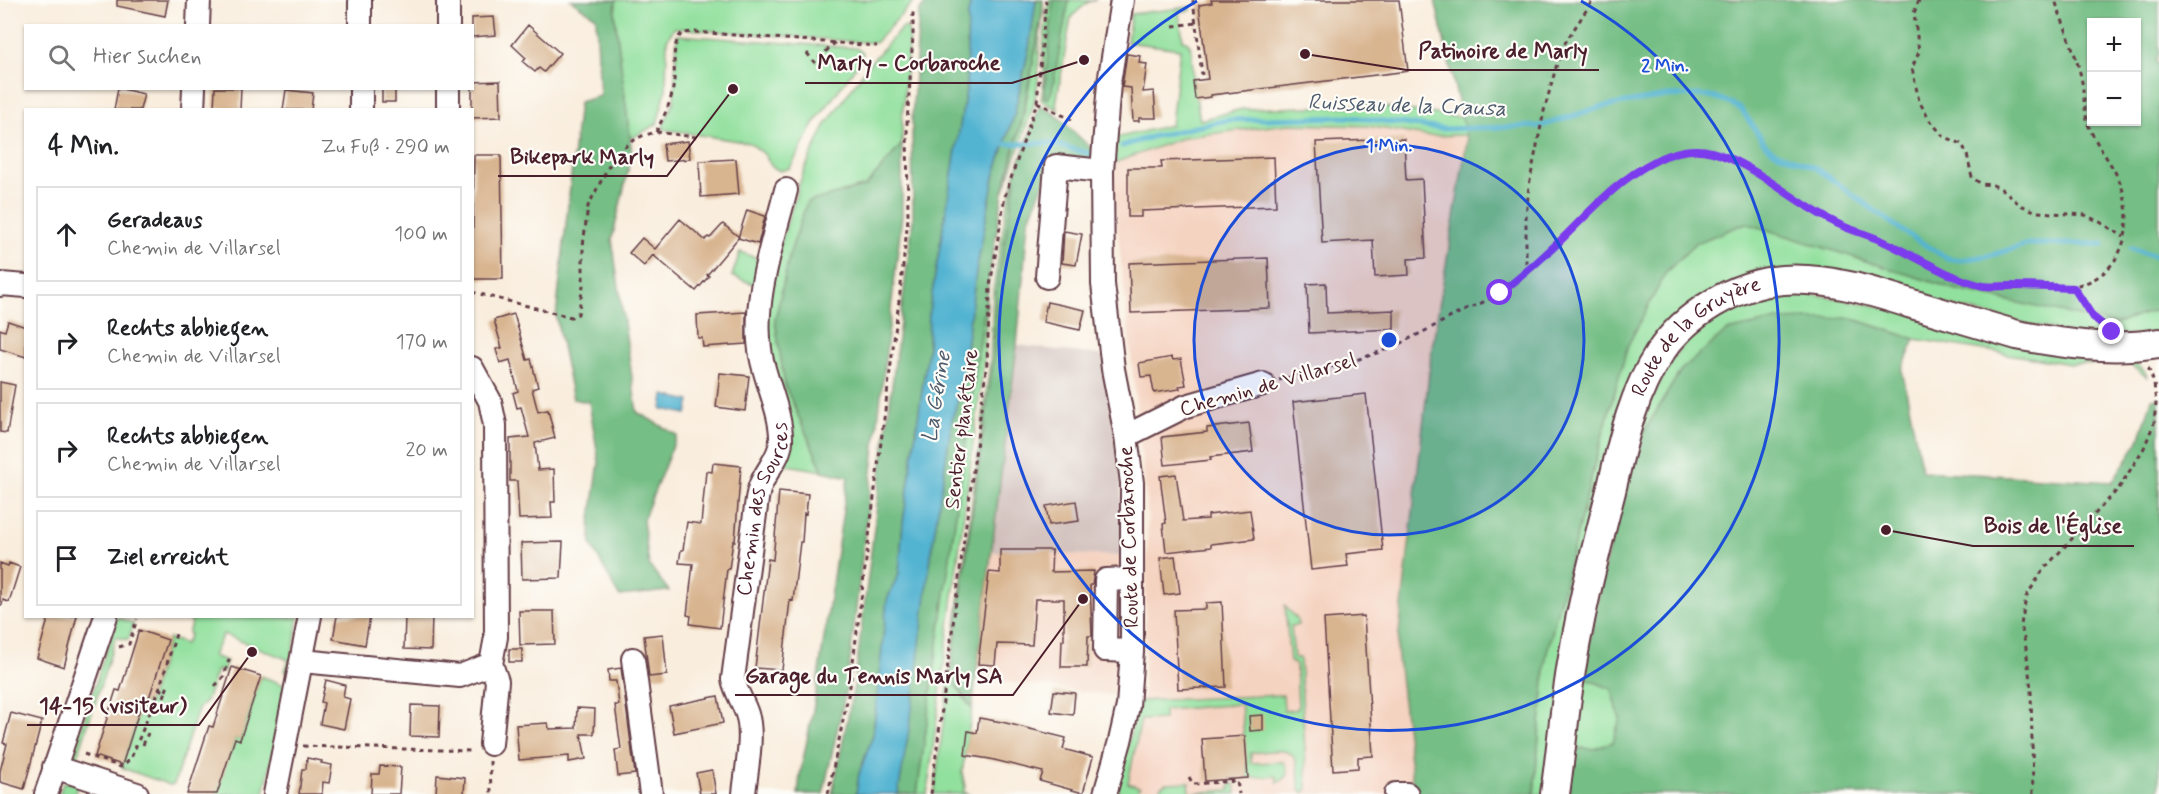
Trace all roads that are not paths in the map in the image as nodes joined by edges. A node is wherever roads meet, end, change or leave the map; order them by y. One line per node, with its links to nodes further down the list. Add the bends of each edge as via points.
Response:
1 (199, 0): 5 (street)
2 (360, 0): 6 (street)
3 (448, 0): 7 (street)
4 (1122, 0): 14 (street, Route de Corbaroche, via 1109,83)
5 (198, 24)
6 (360, 24)
7 (448, 24)
8 (194, 90): 11 (street)
9 (361, 90): 12 (street)
10 (448, 90): 13 (street)
11 (193, 108)
12 (361, 108)
13 (448, 108)
14 (1102, 171): 16 (street, via 1056,166); 22 (street, Route de Corbaroche, via 1103,284)
15 (786, 190): 34 (street, Chemin des Sources, via 759,316 761,355 781,443 761,482 757,499 734,679 750,732)
16 (1047, 277)
17 (0, 285): 18 (street)
18 (24, 286)
19 (2146, 344): 38 (main road, Route de la Gruyère, via 2088,345 2017,335 1856,288 1811,281 1781,280 1755,285 1704,309 1662,349 1632,413 1589,576 1568,689)
20 (474, 372): 27 (street, via 490,401 495,425 496,637)
21 (1263, 384): 22 (street, Chemin de Villarsel, via 1186,406)
22 (1126, 436): 35 (street, Route de Corbaroche, via 1132,483 1132,651 1128,706)
23 (105, 618): 29 (street)
24 (310, 618): 26 (street)
25 (633, 659): 33 (street)
26 (302, 661): 27 (street, via 460,676); 32 (street)
27 (491, 664): 28 (street, via 496,681)
28 (490, 748)
29 (54, 767): 30 (street); 31 (street)
30 (46, 794)
31 (137, 794)
32 (275, 794)
33 (651, 794)
34 (744, 794)
35 (1105, 794)
36 (1396, 794): 37 (street)
37 (1407, 794)
38 (1556, 794)

